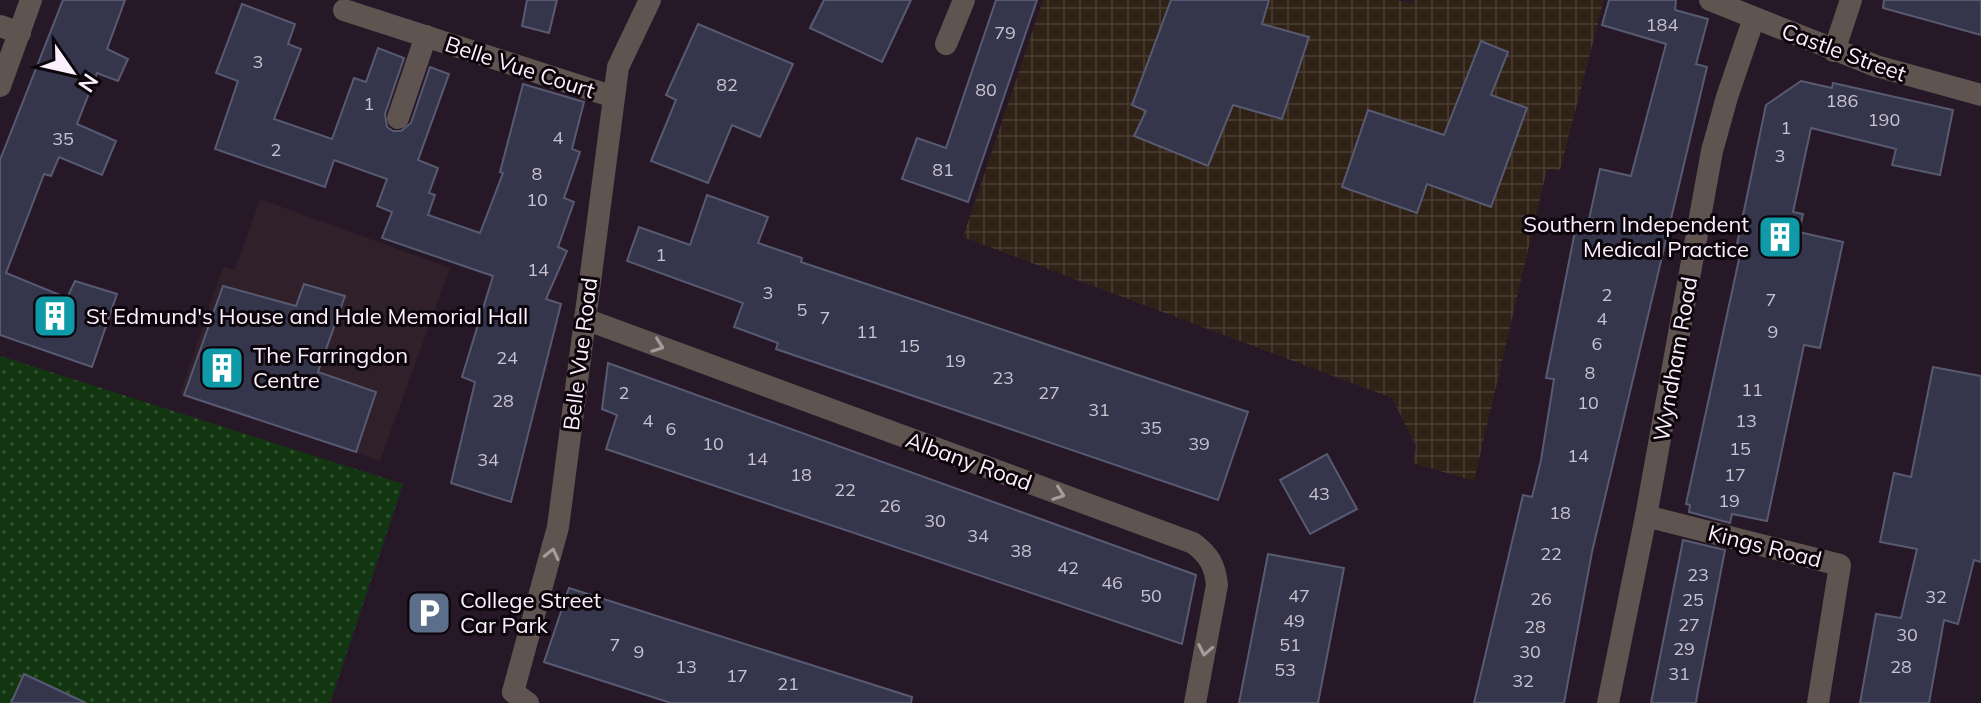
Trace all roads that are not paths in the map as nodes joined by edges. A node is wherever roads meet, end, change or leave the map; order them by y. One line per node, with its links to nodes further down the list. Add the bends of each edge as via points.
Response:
1 (31, 0): 8 (street)
2 (650, 0): 14 (street, Belle Vue Road, via 618,67)
3 (964, 0): 10 (street)
4 (1710, 0): 7 (street, Castle Street)
5 (1851, 0): 11 (street)
6 (344, 10): 9 (street, Belle Vue Court)
7 (1754, 18): 11 (street, Castle Street); 17 (street, Wyndham Road, via 1712,151)
8 (10, 29): 12 (street)
9 (426, 36): 14 (street, Belle Vue Court); 15 (street, Belle Vue Court)
10 (946, 44)
11 (1834, 51): 13 (street, Castle Street)
12 (0, 86)
13 (1981, 95)
14 (614, 97): 16 (street, Belle Vue Road)
15 (398, 118)
16 (585, 319): 18 (street, Belle Vue Road, one-way to 16, via 513,692 553,555); 19 (street, Albany Road, one-way to 19, via 1193,543 1216,568 1217,585)
17 (1646, 516): 20 (street, Wyndham Road); 21 (street, Kings Road, via 1840,565)
18 (528, 703)
19 (1195, 703)
20 (1608, 703)
21 (1818, 703)

